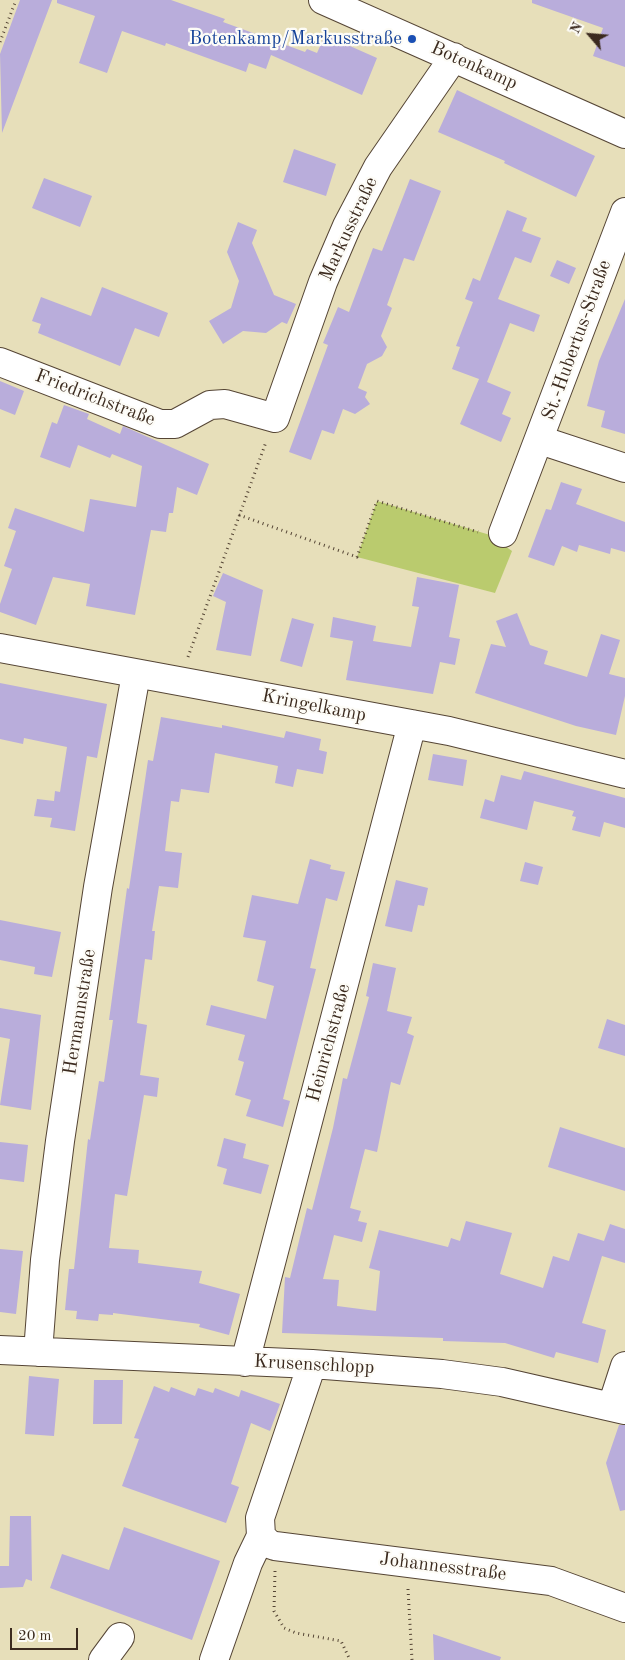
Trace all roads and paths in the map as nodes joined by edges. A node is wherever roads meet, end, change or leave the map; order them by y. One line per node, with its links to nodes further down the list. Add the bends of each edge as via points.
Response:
1 (16, 0): 3 (path)
2 (323, 0): 4 (street, Botenkamp)
3 (0, 42)
4 (454, 57): 5 (street, Botenkamp); 8 (street, Markusstraße, via 378,167 347,226 323,282)
5 (625, 134)
6 (625, 212): 9 (street, St.-Hubertus-Straße)
7 (0, 362): 8 (street, Friedrichstraße, via 160,424 175,424 218,404)
8 (275, 418): 11 (path)
9 (540, 440): 10 (street, St.-Hubertus-Straße); 12 (street, St.-Hubertus-Straße)
10 (625, 468)
11 (239, 515): 12 (path, via 356,558 377,501 490,535); 15 (path)
12 (503, 533)
13 (0, 648): 14 (street, Kringelkamp)
14 (136, 674): 15 (street, Kringelkamp); 19 (street, Hermannstraße, via 98,888 60,1141 44,1260)
15 (180, 681): 16 (street, Kringelkamp)
16 (412, 724): 17 (street, Kringelkamp, via 512,744); 20 (street, Heinrichstraße)
17 (625, 774)
18 (0, 1350): 19 (street, Krusenschlopp)
19 (38, 1352): 20 (street, Krusenschlopp)
20 (245, 1362): 21 (street, Krusenschlopp)
21 (312, 1364): 23 (street, Krusenschlopp, via 502,1382); 24 (street, via 260,1518)
22 (625, 1366): 23 (street)
23 (618, 1408)
24 (268, 1541): 25 (street, Johannesstraße); 29 (street, via 248,1563); 30 (path, via 274,1611 284,1628 341,1641)
25 (406, 1563): 26 (street, Johannesstraße, via 551,1581); 31 (path)
26 (625, 1608)
27 (120, 1637): 28 (street)
28 (103, 1660)
29 (214, 1660)
30 (350, 1660)
31 (412, 1660)

